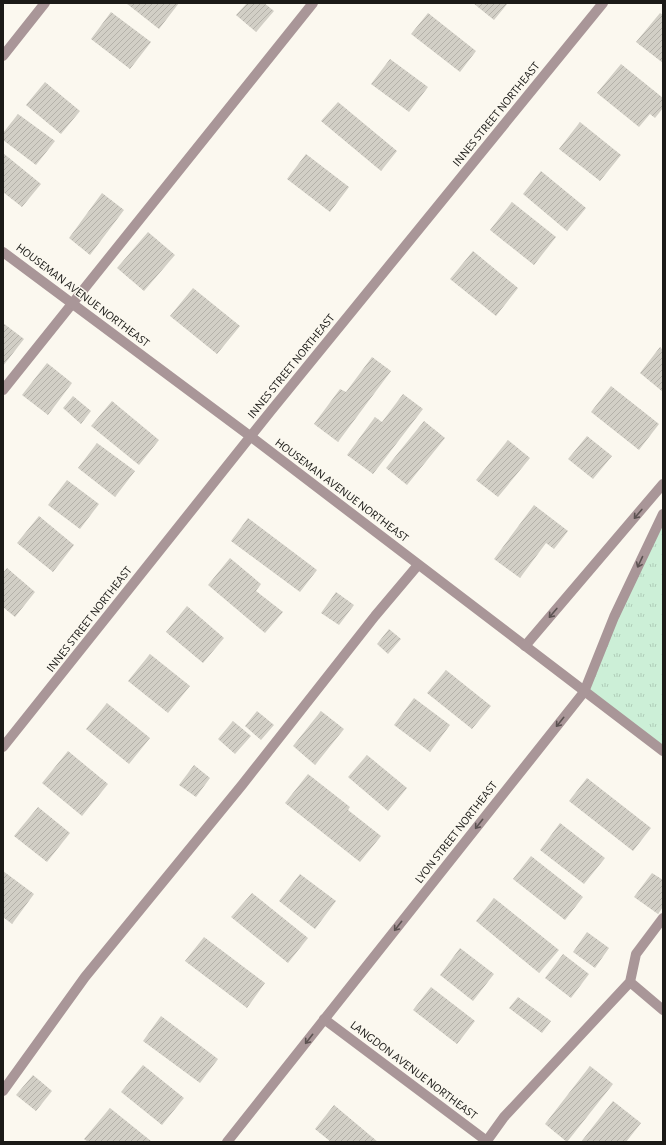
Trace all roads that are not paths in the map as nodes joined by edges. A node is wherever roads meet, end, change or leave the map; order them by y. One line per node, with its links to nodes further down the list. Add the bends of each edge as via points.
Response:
1 (45, 3): 4 (street)
2 (312, 3): 6 (street)
3 (603, 3): 8 (street, INNES STREET NORTHEAST)
4 (3, 56)
5 (3, 252): 6 (street, HOUSEMAN AVENUE NORTHEAST)
6 (72, 303): 7 (street); 8 (street, HOUSEMAN AVENUE NORTHEAST)
7 (3, 390)
8 (250, 436): 11 (street, HOUSEMAN AVENUE NORTHEAST); 14 (street, INNES STREET NORTHEAST)
9 (663, 484): 12 (street, one-way to 12)
10 (663, 514): 13 (street, LYON STREET NORTHEAST, one-way to 13, via 614,617)
11 (418, 565): 12 (street, HOUSEMAN AVENUE NORTHEAST); 20 (street, via 85,977)
12 (525, 646): 13 (street, HOUSEMAN AVENUE NORTHEAST)
13 (584, 692): 15 (street, HOUSEMAN AVENUE NORTHEAST); 19 (street, LYON STREET NORTHEAST, one-way to 19)
14 (3, 747)
15 (663, 751)
16 (663, 918): 17 (street, via 636,954)
17 (630, 982): 18 (street); 22 (street, via 504,1117)
18 (663, 1010)
19 (324, 1019): 21 (street, LYON STREET NORTHEAST, one-way to 21); 22 (street, LANGDON AVENUE NORTHEAST)
20 (3, 1091)
21 (227, 1142)
22 (487, 1142)

